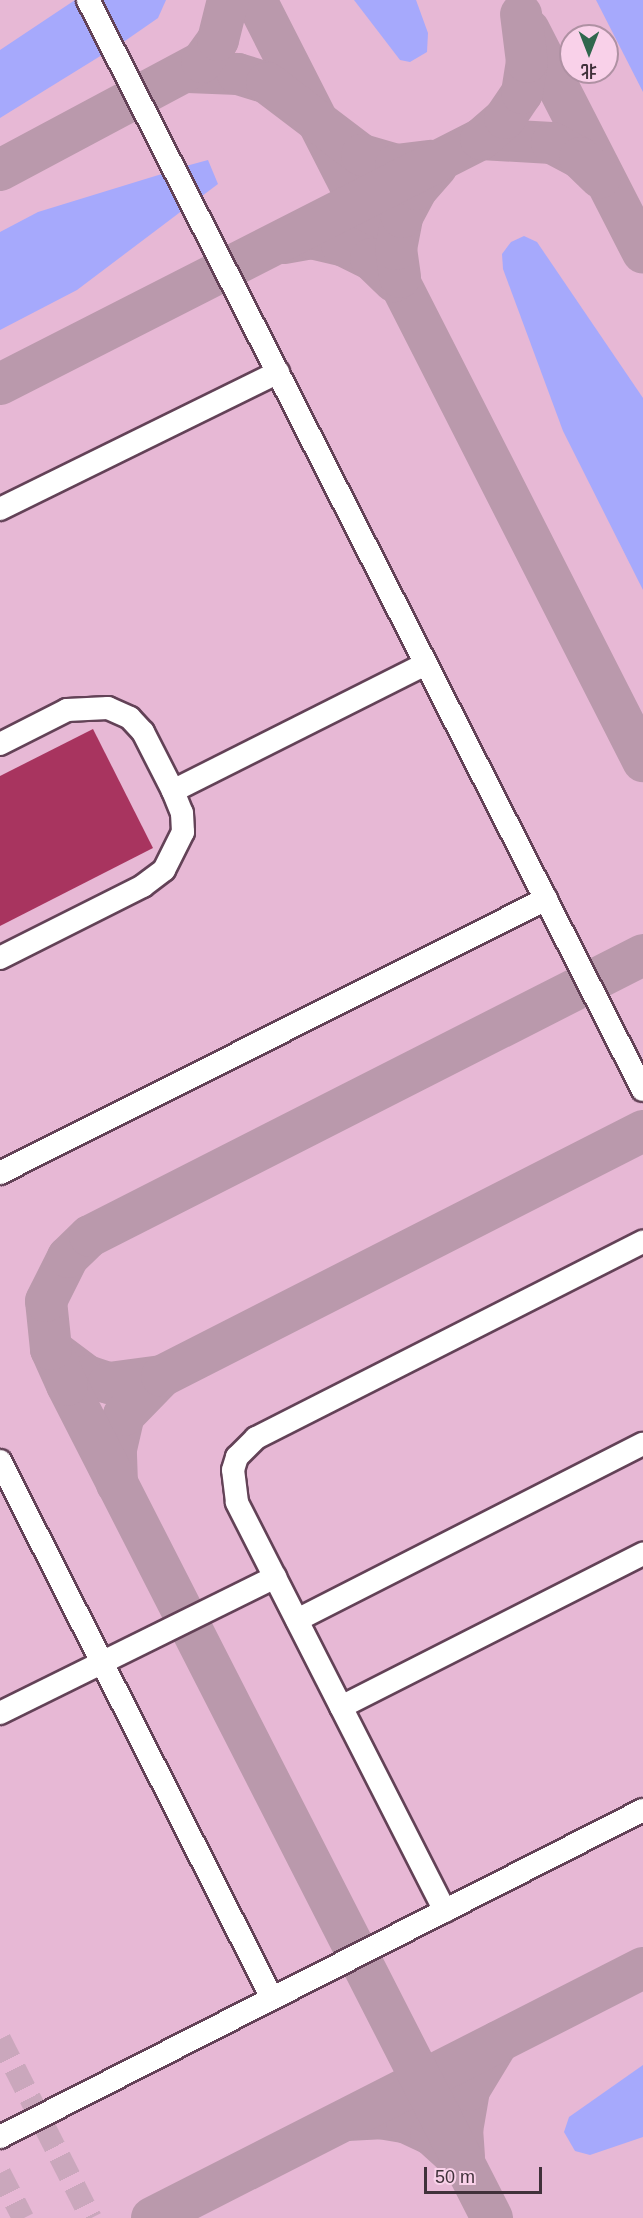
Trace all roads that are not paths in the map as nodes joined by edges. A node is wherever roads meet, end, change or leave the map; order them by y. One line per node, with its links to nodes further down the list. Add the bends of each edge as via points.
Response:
1 (88, 0): 2 (lane)
2 (278, 372): 3 (lane); 4 (lane)
3 (0, 509)
4 (426, 664): 6 (lane); 7 (lane)
5 (0, 744): 6 (lane, via 67,710 108,708 130,718 143,732)
6 (173, 791): 8 (lane, via 182,813 183,832 164,870)
7 (546, 899): 9 (lane); 10 (lane)
8 (0, 958)
9 (643, 1090)
10 (0, 1173)
11 (643, 1242): 15 (lane, via 244,1448 233,1470 233,1492)
12 (643, 1444): 16 (lane)
13 (0, 1461): 17 (lane)
14 (643, 1554): 18 (lane)
15 (275, 1577): 16 (lane); 17 (lane)
16 (297, 1620): 18 (lane)
17 (102, 1663): 19 (lane); 22 (lane)
18 (342, 1707): 21 (lane)
19 (0, 1713)
20 (643, 1810): 21 (lane)
21 (445, 1911): 22 (lane)
22 (272, 1998): 23 (lane)
23 (0, 2137)

